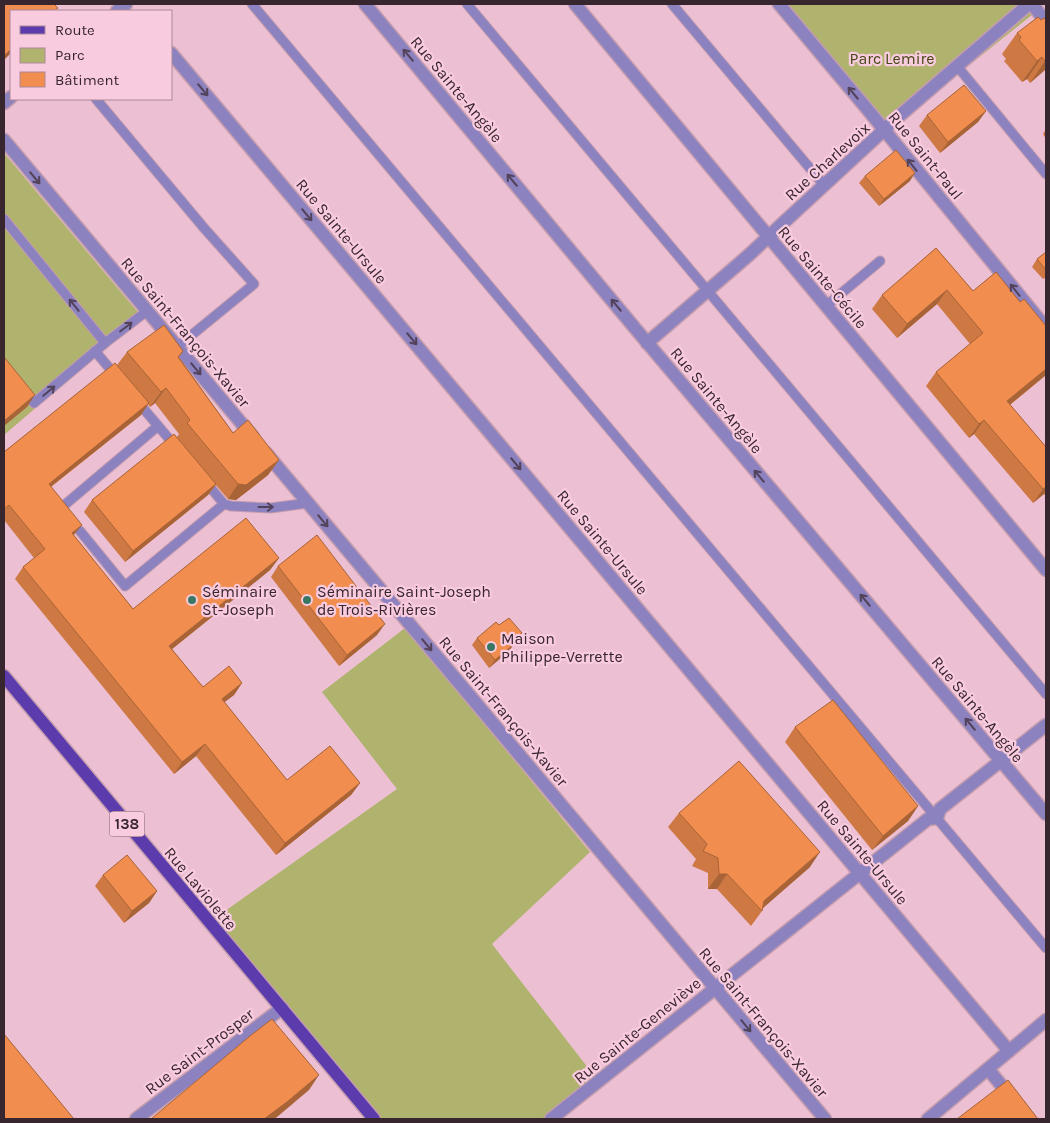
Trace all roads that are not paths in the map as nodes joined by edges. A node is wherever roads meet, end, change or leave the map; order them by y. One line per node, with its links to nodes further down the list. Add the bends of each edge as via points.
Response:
1 (252, 4): 43 (lane)
2 (365, 4): 24 (street, Rue Sainte-Angèle, one-way to 2)
3 (467, 4): 19 (lane)
4 (575, 4): 17 (street, Rue Sainte-Cécile)
5 (672, 4): 15 (lane)
6 (779, 4): 12 (street, Rue Saint-Paul, one-way to 6)
7 (1030, 4): 8 (street); 10 (street, Rue Charlevoix)
8 (1046, 22)
9 (172, 54): 44 (street, Rue Sainte-Ursule, one-way to 44)
10 (957, 66): 12 (street, Rue Charlevoix); 14 (lane)
11 (97, 100): 25 (lane, via 254,284)
12 (884, 130): 15 (street, Rue Charlevoix); 22 (street, Rue Saint-Paul, one-way to 12)
13 (4, 140): 21 (street, Rue Saint-François-Xavier, one-way to 21)
14 (1046, 174)
15 (824, 185): 17 (street, Rue Charlevoix)
16 (4, 219): 23 (lane, one-way to 16)
17 (769, 236): 19 (street, Rue Charlevoix); 20 (street, Rue Sainte-Cécile)
18 (880, 261): 20 (lane)
19 (708, 290): 24 (street, Rue Charlevoix); 39 (lane)
20 (826, 306): 37 (street, Rue Sainte-Cécile)
21 (147, 311): 23 (lane, one-way to 21); 25 (street, Rue Saint-François-Xavier)
22 (1046, 328)
23 (105, 343): 26 (lane)
24 (647, 343): 41 (street, Rue Sainte-Angèle, one-way to 24)
25 (177, 347): 33 (street, Rue Saint-François-Xavier, one-way to 33)
26 (95, 351): 27 (lane); 28 (lane, one-way to 26, via 34,403)
27 (120, 381)
28 (22, 389)
29 (133, 396): 30 (lane)
30 (158, 426): 31 (lane); 35 (lane, via 60,508)
31 (182, 454)
32 (200, 476): 34 (lane)
33 (308, 503): 34 (lane, one-way to 33, via 271,508); 46 (street, Rue Saint-François-Xavier, one-way to 46)
34 (224, 504): 36 (lane, via 125,586)
35 (72, 522)
36 (80, 531)
37 (1046, 570)
38 (4, 676): 47 (main road, Rue Laviolette / 138)
39 (1046, 694)
40 (1046, 725): 41 (street, Rue Sainte-Geneviève)
41 (1001, 761): 42 (street, Rue Sainte-Angèle); 43 (street, Rue Sainte-Geneviève, via 940,809)
42 (1046, 814)
43 (937, 818): 44 (street, Rue Sainte-Geneviève, via 928,819); 45 (lane)
44 (860, 873): 46 (street, Rue Sainte-Geneviève); 49 (street, Rue Sainte-Ursule)
45 (1046, 948)
46 (716, 988): 51 (street, Rue Saint-François-Xavier, one-way to 51); 54 (street, Rue Sainte-Geneviève)
47 (282, 1008): 52 (street, Rue Saint-Prosper); 53 (main road, Rue Laviolette / 138)
48 (1046, 1020): 49 (street)
49 (1009, 1051): 50 (street)
50 (988, 1069): 55 (street); 56 (street)
51 (819, 1117)
52 (136, 1119)
53 (374, 1119)
54 (551, 1119)
55 (928, 1119)
56 (1029, 1119)

